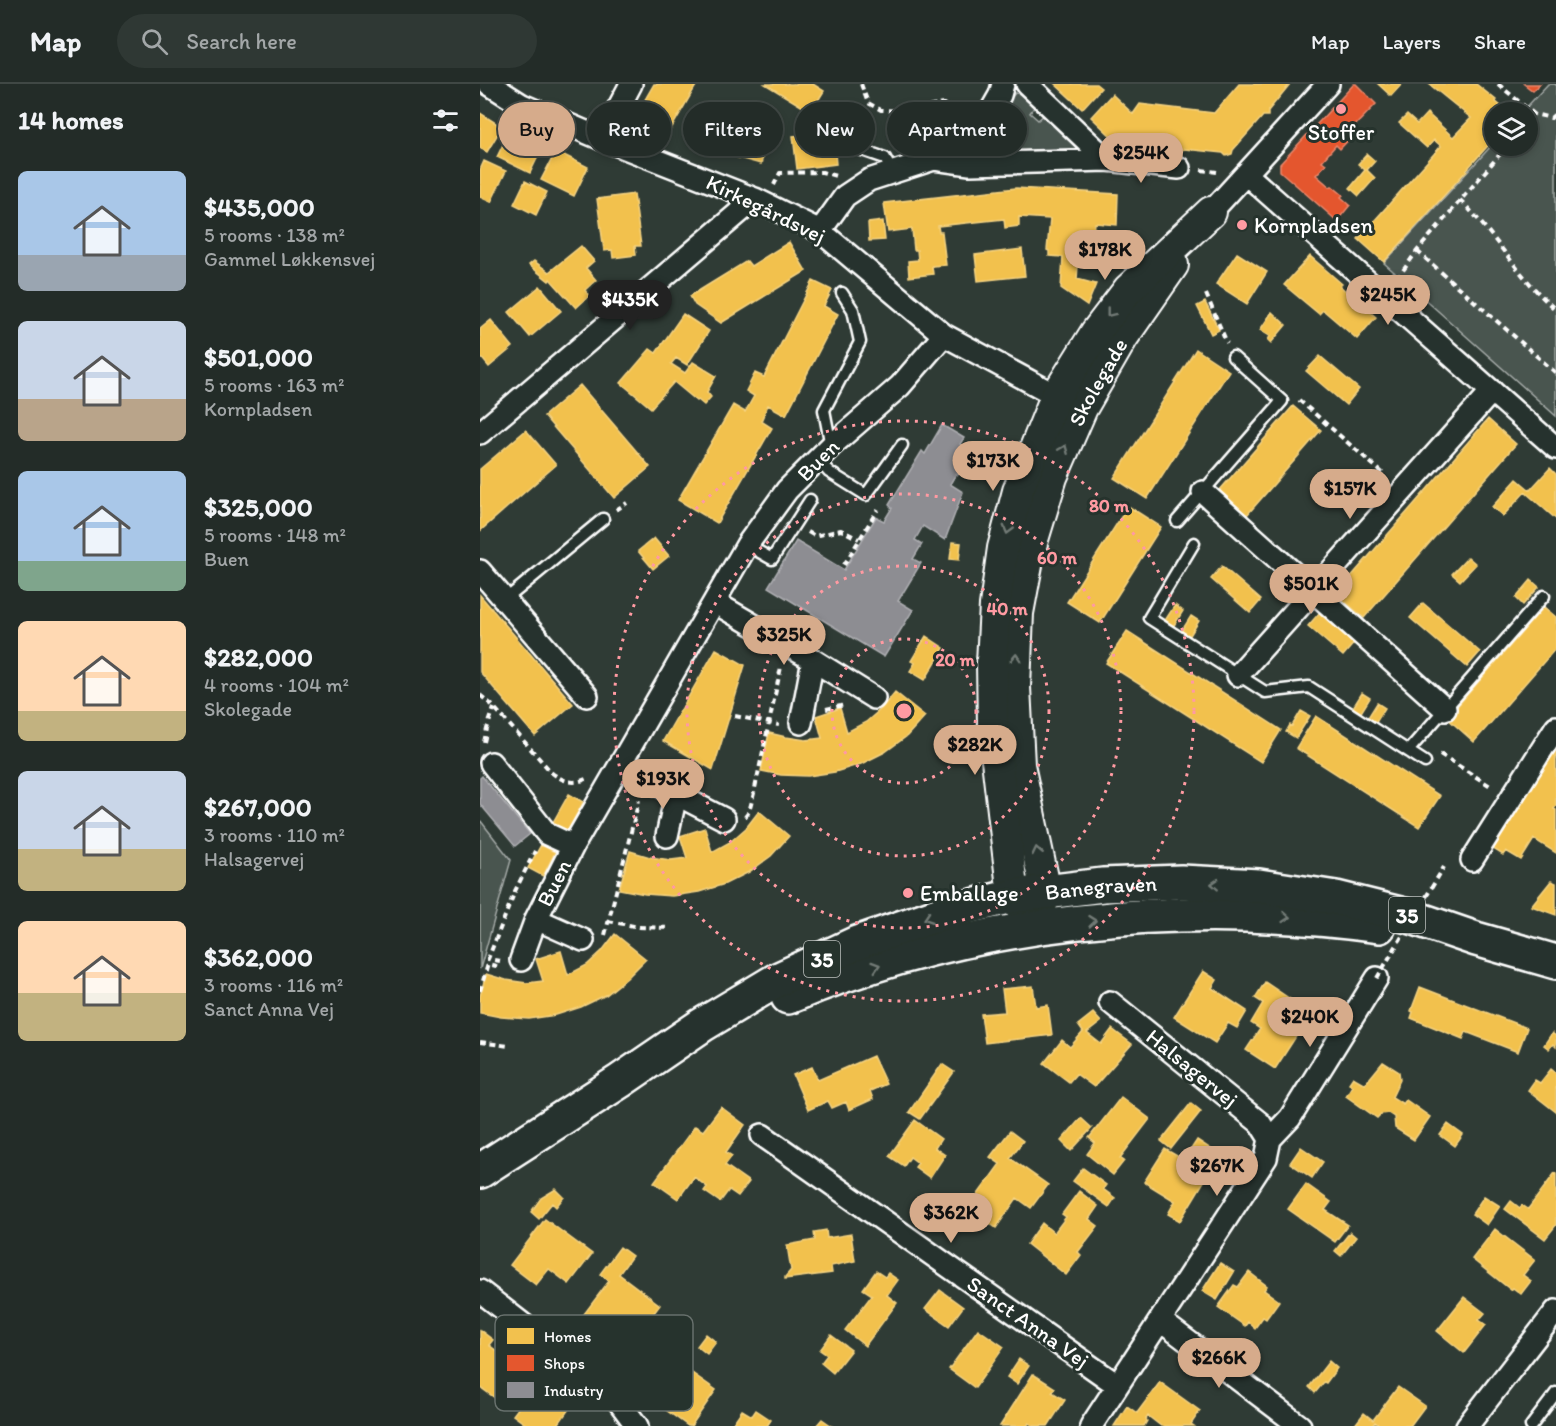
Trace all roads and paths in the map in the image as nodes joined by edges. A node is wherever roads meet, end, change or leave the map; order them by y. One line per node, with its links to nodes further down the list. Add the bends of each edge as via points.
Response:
1 (489, 84): 14 (street, Kirkegårdsvej, via 522,105)
2 (631, 84): 8 (street)
3 (861, 84): 11 (path, via 868,103)
4 (1003, 84): 9 (street)
5 (1027, 84): 20 (street)
6 (1328, 84): 23 (street, Skolegade)
7 (1498, 84): 10 (path)
8 (622, 102)
9 (996, 102)
10 (1520, 102)
11 (887, 110)
12 (1556, 113): 13 (path, via 1551,118)
13 (1538, 115)
14 (587, 133)
15 (875, 155): 22 (lane, via 885,158)
16 (645, 156): 26 (street, Kirkegårdsvej)
17 (938, 156): 19 (street)
18 (1498, 156): 25 (path)
19 (934, 159): 20 (street, via 970,164); 22 (street)
20 (1107, 160): 21 (street)
21 (1179, 168): 23 (path)
22 (892, 173): 24 (street)
23 (1246, 174): 27 (street, Skolegade); 32 (street)
24 (863, 184): 26 (path, via 822,172 780,173); 28 (street, via 845,196)
25 (1461, 200): 29 (path); 33 (path, via 1514,266)
26 (760, 201): 28 (street, Kirkegårdsvej); 40 (street)
27 (1210, 212): 39 (street, Skolegade, via 1123,337)
28 (820, 231): 34 (street, Kirkegårdsvej)
29 (1417, 251): 32 (path); 36 (path)
30 (842, 293): 43 (lane, via 853,310 860,342 825,410)
31 (1206, 294): 35 (path)
32 (1385, 297): 37 (street)
33 (1556, 310)
34 (944, 335): 39 (street, Kirkegårdsvej); 43 (street, Buen, via 900,386)
35 (1233, 357): 38 (lane)
36 (1556, 373)
37 (1492, 391): 42 (street); 44 (street)
38 (1282, 401): 44 (path, via 1294,395); 45 (lane)
39 (1069, 402): 79 (street, Skolegade, one-way to 39, via 1019,765 1015,687 1018,613 1030,549); 80 (street, Skolegade, one-way to 80, via 1018,491 1003,548 995,605 993,726)
40 (480, 433)
41 (902, 445): 43 (lane, via 866,495 829,472)
42 (1556, 448)
43 (824, 452): 52 (street, Buen, via 787,490)
44 (1403, 490): 54 (street)
45 (1203, 492): 48 (lane); 54 (street)
46 (810, 500): 49 (lane)
47 (603, 519): 56 (lane)
48 (1178, 521)
49 (794, 524): 50 (path, via 814,536 841,530); 52 (lane, via 772,559)
50 (859, 539)
51 (1194, 543): 60 (lane, via 1149,618)
52 (747, 545): 57 (street, Buen)
53 (480, 571): 56 (street)
54 (1313, 590): 60 (street); 64 (street)
55 (1544, 596): 64 (lane)
56 (505, 600): 61 (street)
57 (714, 602): 59 (street); 70 (street, Buen)
58 (783, 659): 73 (path, via 749,812 737,827)
59 (813, 660): 62 (street); 65 (street)
60 (1238, 675): 67 (lane, via 1265,692 1309,687)
61 (587, 696)
62 (874, 698)
63 (494, 708): 69 (path, via 483,750)
64 (1445, 709): 67 (lane)
65 (801, 723)
66 (1556, 727): 72 (street)
67 (1408, 751): 68 (lane)
68 (1425, 762): 72 (path, via 1437,752)
69 (491, 763): 74 (street, Buen)
70 (620, 765): 71 (street); 76 (street, Buen)
71 (676, 795): 73 (street); 75 (street)
72 (1510, 799): 77 (street)
73 (724, 819)
74 (545, 831): 76 (street, Buen); 87 (path, via 488,958 513,963)
75 (667, 836)
76 (573, 846): 81 (street, Buen)
77 (1472, 860)
78 (1444, 867): 89 (path, bridge)
79 (1046, 892): 80 (main road, Banegraven / 35); 84 (street); 85 (main road, Banegraven / 35, one-way to 79, via 1412,917 1336,898 1258,886 1181,882)
80 (1013, 897): 84 (street, Skolegade); 94 (main road, Banegraven / 35, one-way to 94, via 940,914 857,943 777,980)
81 (536, 919): 86 (street, Buen); 87 (street, Buen)
82 (608, 921): 83 (path)
83 (670, 928)
84 (1034, 928): 85 (main road, Banegraven / 35, one-way to 85, via 1144,915 1255,914); 94 (main road, Banegraven / 35, one-way to 84, via 718,1027 820,984 925,950)
85 (1476, 939): 88 (main road, Banegraven / 35)
86 (583, 940)
87 (521, 960): 90 (path, via 518,973 488,963)
88 (1556, 962)
89 (1377, 978): 96 (street, via 1290,1118)
90 (480, 991)
91 (1110, 1002): 96 (street, Halsagervej, via 1260,1123)
92 (480, 1042): 93 (path)
93 (509, 1046)
94 (620, 1081): 97 (main road, Banegraven / 35)
95 (762, 1135): 102 (street, Sanct Anna Vej)
96 (1270, 1139): 101 (street, via 1266,1158)
97 (480, 1171)
98 (480, 1291): 100 (street)
99 (1556, 1311): 108 (street)
100 (511, 1315)
101 (1161, 1321): 102 (street); 107 (street)
102 (1118, 1385): 106 (street)
103 (1556, 1393): 109 (lane)
104 (626, 1411): 105 (street)
105 (637, 1426)
106 (1091, 1426)
107 (1300, 1426)
108 (1467, 1426)
109 (1531, 1426)

